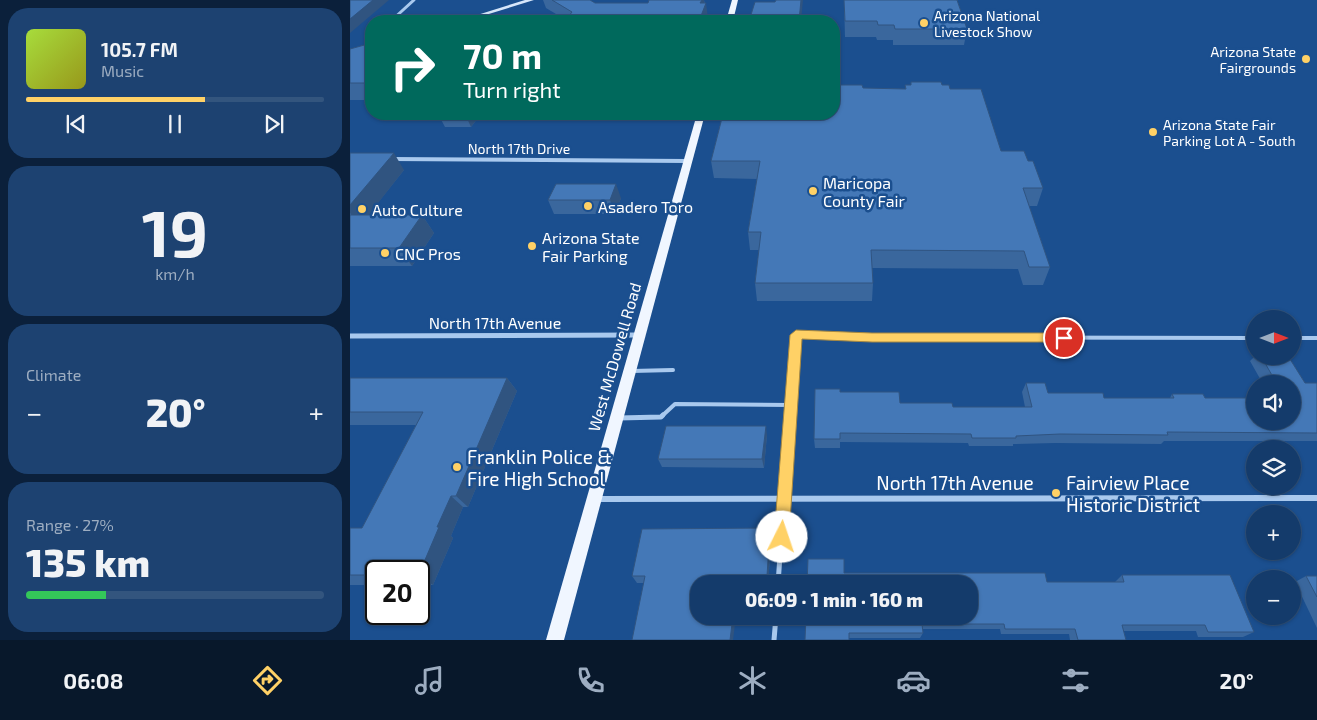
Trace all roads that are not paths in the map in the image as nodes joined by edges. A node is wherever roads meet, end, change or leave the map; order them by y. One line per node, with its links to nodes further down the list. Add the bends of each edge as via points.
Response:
1 (414, 0): 4 (street)
2 (530, 0): 5 (main road)
3 (735, 0): 6 (main road)
4 (398, 15)
5 (481, 15)
6 (731, 15)
7 (699, 120): 9 (main road, West McDowell Road)
8 (379, 159): 9 (street, North 17th Drive)
9 (687, 161): 10 (main road, West McDowell Road)
10 (640, 335): 11 (street, North 17th Avenue); 16 (main road, West McDowell Road)
11 (350, 336)
12 (1246, 338): 17 (lane, via 796,335)
13 (1301, 338): 14 (lane)
14 (1317, 338)
15 (672, 370): 16 (lane)
16 (630, 371): 18 (main road, West McDowell Road)
17 (792, 404): 18 (lane, via 675,404 661,417); 19 (lane)
18 (617, 418): 21 (main road, West McDowell Road)
19 (784, 498): 20 (street, North 17th Avenue); 21 (street, North 17th Avenue); 22 (lane)
20 (1317, 498)
21 (594, 499): 24 (main road, West McDowell Road)
22 (779, 575)
23 (775, 625): 25 (lane)
24 (555, 640)
25 (774, 640)

